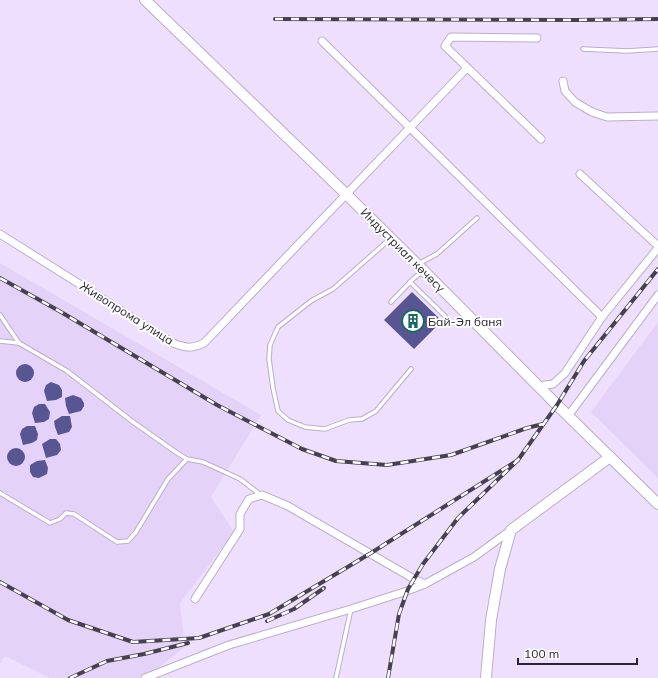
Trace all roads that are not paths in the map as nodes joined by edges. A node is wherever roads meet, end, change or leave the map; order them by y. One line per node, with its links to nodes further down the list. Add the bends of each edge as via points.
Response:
1 (145, 0): 12 (main road, Индустриал көчөсү)
2 (537, 38): 6 (street, via 451,37 445,46)
3 (322, 41): 9 (street)
4 (658, 48): 5 (lane, via 627,51)
5 (583, 49)
6 (467, 68): 9 (street, Живопрома улица); 10 (street)
7 (564, 81): 8 (street, via 565,91 575,102 592,112 607,117)
8 (658, 116)
9 (410, 127): 12 (street, Живопрома улица); 23 (street)
10 (541, 138)
11 (580, 174): 16 (street)
12 (346, 194): 14 (street, Живопрома улица, via 204,343 195,347 173,343); 15 (main road, Индустриал көчөсү)
13 (476, 218): 17 (lane)
14 (0, 234)
15 (391, 239): 17 (main road, Индустриал көчөсү); 26 (lane, via 333,289 311,301 278,327 270,345 269,359 278,411 288,420 305,427 326,429 349,420 362,419 376,410)
16 (658, 247): 23 (street)
17 (420, 268): 18 (lane); 27 (main road, Индустриал көчөсү)
18 (410, 282): 20 (lane); 22 (lane)
19 (658, 295): 28 (street)
20 (391, 302)
21 (0, 315): 25 (lane)
22 (445, 316)
23 (602, 317): 27 (street, via 565,373 553,384)
24 (0, 341): 25 (lane)
25 (19, 342): 30 (lane, via 67,371 133,422)
26 (411, 369)
27 (538, 386): 28 (main road, Индустриал көчөсү)
28 (568, 416): 29 (main road, Индустриал көчөсү)
29 (610, 457): 33 (main road, Индустриал көчөсү); 34 (main road)
30 (187, 459): 31 (lane, via 168,479 128,541 117,542 74,514 66,513 50,523); 32 (lane, via 203,462 240,479)
31 (0, 493)
32 (262, 496): 35 (street, via 288,506); 36 (street, via 249,499 240,514 240,529)
33 (658, 503)
34 (511, 530): 35 (street, via 474,556); 40 (main road, via 490,620)
35 (425, 584): 37 (street)
36 (195, 600)
37 (351, 609): 38 (street, via 229,645); 39 (lane)
38 (145, 678)
39 (336, 678)
40 (486, 678)

